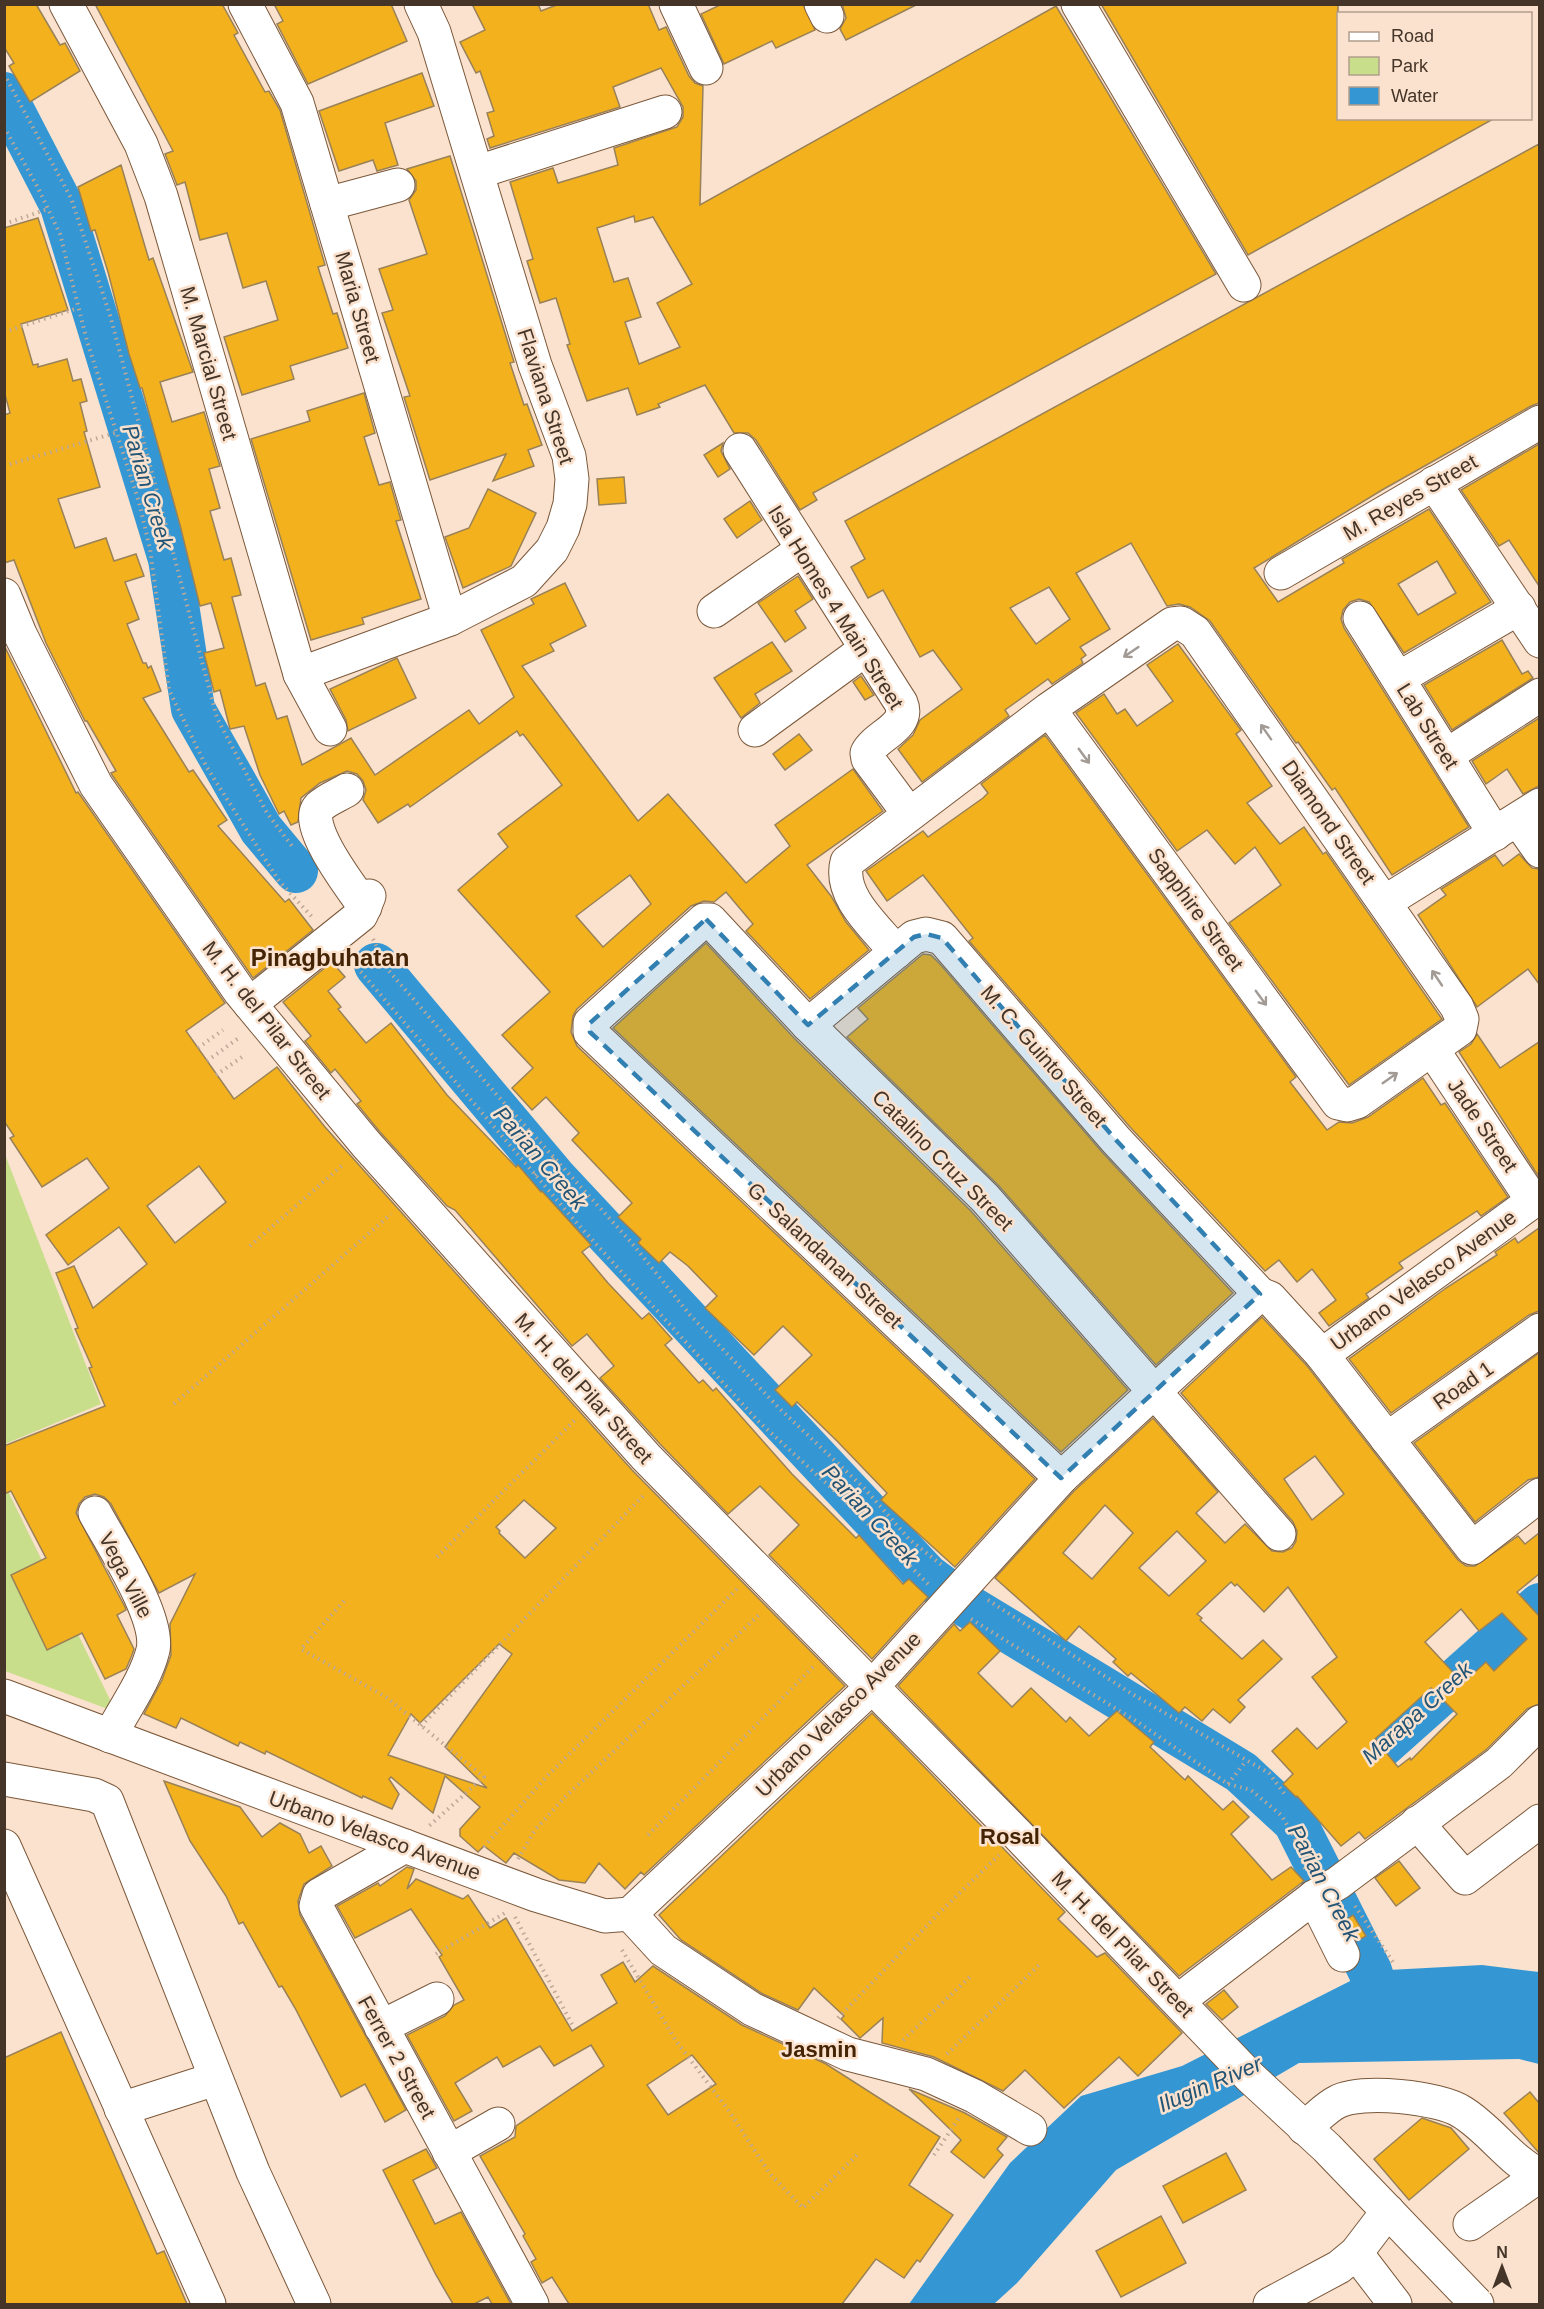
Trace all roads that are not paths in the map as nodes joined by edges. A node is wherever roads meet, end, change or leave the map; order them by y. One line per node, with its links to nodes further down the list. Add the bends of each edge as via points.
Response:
1 (66, 4): 24 (street, M. Marcial Street, via 141,144 161,196)
2 (244, 4): 10 (street, Maria Street, via 297,103)
3 (421, 4): 8 (street, Flaviana Street, via 434,32)
4 (676, 4): 6 (street)
5 (1078, 4): 11 (street)
6 (706, 68)
7 (665, 112): 8 (street)
8 (478, 172): 21 (street, Flaviana Street, via 535,364 569,456 572,479 563,528 539,567 524,582)
9 (398, 186): 10 (street)
10 (327, 204): 21 (street, Maria Street)
11 (1244, 285)
12 (1539, 422): 14 (street, M. Reyes Street)
13 (740, 450): 15 (street, Isla Homes 4 Main Street)
14 (1434, 483): 16 (street, M. Reyes Street); 18 (street)
15 (802, 550): 19 (street); 23 (street, Isla Homes 4 Main Street)
16 (1281, 573)
17 (4, 595): 37 (street, M. H. del Pilar Street, via 96,785)
18 (1519, 608): 22 (street); 25 (street)
19 (714, 610)
20 (1360, 618): 25 (street, Lab Street)
21 (450, 619): 24 (street, Flaviana Street)
22 (1539, 641)
23 (866, 649): 29 (street); 32 (street, Isla Homes 4 Main Street, via 904,711 902,720 868,750 868,756)
24 (300, 674): 28 (street, M. Marcial Street)
25 (1399, 678): 30 (street, Lab Street)
26 (1539, 694): 30 (street)
27 (1049, 708): 32 (street); 35 (street, Diamond Street, one-way to 27, via 1195,632 1181,623 1172,624); 40 (street, Sapphire Street, one-way to 40, via 1338,1103 1357,1102)
28 (330, 729)
29 (755, 730)
30 (1447, 755): 33 (street, Lab Street)
31 (347, 790): 37 (street, via 315,814 327,852 365,906 329,941)
32 (909, 814): 36 (street, via 852,857 844,876 855,902)
33 (1518, 820): 34 (street, Lab Street); 35 (street)
34 (1539, 851)
35 (1385, 902): 40 (street, Diamond Street, one-way to 35, via 1460,1029 1462,1019)
36 (896, 952): 38 (street, M. C. Guinto Street); 42 (street, M. C. Guinto Street, via 914,937 926,933 942,938 1116,1140)
37 (250, 1005): 51 (street, M. H. del Pilar Street, via 366,1144 646,1457)
38 (808, 1025): 39 (street, Catalino Cruz Street, via 706,919 590,1023); 45 (street, Catalino Cruz Street, via 985,1198)
39 (590, 1032): 47 (street, G. Salandanan Street)
40 (1432, 1049): 41 (street, Jade Street)
41 (1536, 1199): 44 (street, Urbano Velasco Avenue)
42 (1260, 1294): 44 (street, Urbano Velasco Avenue, via 1270,1298); 45 (street, Urbano Velasco Avenue)
43 (1539, 1330): 46 (street, Road 1)
44 (1322, 1355): 46 (street)
45 (1154, 1390): 47 (street, Urbano Velasco Avenue); 50 (street, Catalino Cruz Street)
46 (1387, 1439): 48 (street, via 1472,1548)
47 (1061, 1478): 51 (street, Urbano Velasco Avenue)
48 (1539, 1495)
49 (95, 1513): 54 (street, Vega Ville, via 145,1607 154,1634 153,1650 142,1676)
50 (1279, 1534)
51 (871, 1688): 61 (street, Urbano Velasco Avenue); 64 (street, M. H. del Pilar Street)
52 (4, 1696): 54 (street, Urbano Velasco Avenue)
53 (1539, 1722): 57 (street, via 1499,1763)
54 (110, 1736): 59 (street, Urbano Velasco Avenue)
55 (4, 1779): 66 (street, via 94,1795 107,1801)
56 (1539, 1821): 57 (street, via 1465,1878)
57 (1417, 1823): 60 (street)
58 (4, 1845): 67 (street)
59 (405, 1846): 61 (street, Urbano Velasco Avenue, via 585,1912); 65 (street, Ferrer 2 Street, via 319,1895 316,1902)
60 (1328, 1889): 62 (street); 64 (street)
61 (621, 1915): 70 (street, via 704,1980 752,2009 848,2054 926,2073)
62 (1343, 1955)
63 (437, 1999): 65 (street)
64 (1189, 2012): 69 (street, M. H. del Pilar Street)
65 (381, 2027): 71 (street, Ferrer 2 Street)
66 (214, 2079): 67 (street); 77 (street)
67 (122, 2109): 76 (street)
68 (498, 2124): 71 (street)
69 (1304, 2128): 72 (street, via 1337,2102 1350,2098 1444,2103 1462,2112); 73 (street, M. H. del Pilar Street)
70 (1030, 2129)
71 (449, 2152): 78 (street, Ferrer 2 Street)
72 (1539, 2176): 74 (street)
73 (1388, 2211): 75 (street); 81 (street, M. H. del Pilar Street)
74 (1470, 2223)
75 (1356, 2253): 79 (street, via 1339,2267); 80 (street)
76 (209, 2304)
77 (314, 2304)
78 (532, 2304)
79 (1270, 2304)
80 (1395, 2304)
81 (1477, 2304)

